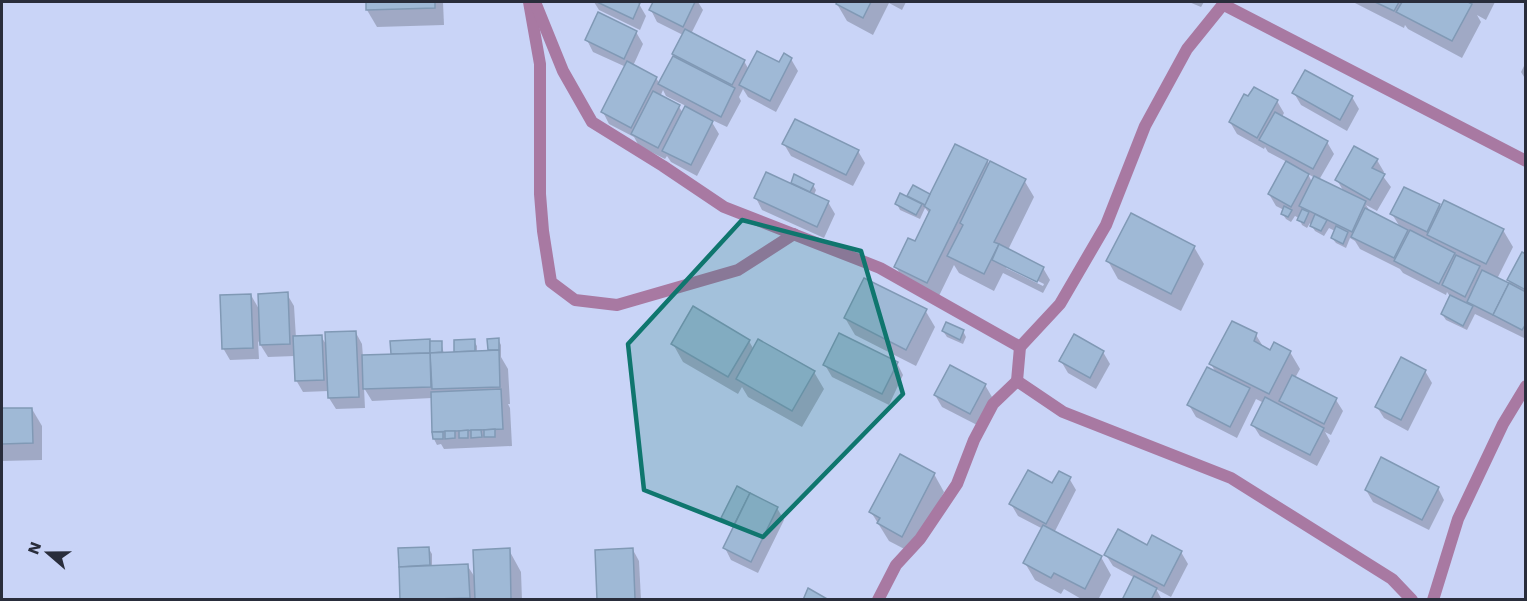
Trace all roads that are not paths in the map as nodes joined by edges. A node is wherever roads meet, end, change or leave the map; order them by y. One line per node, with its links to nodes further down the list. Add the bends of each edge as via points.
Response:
1 (529, 2): 5 (street, via 540,64 540,194 550,282 575,300 617,305 738,270)
2 (535, 2): 5 (street, via 563,71 592,122 724,207)
3 (1225, 3): 4 (street); 6 (street, via 1187,49 1146,126 1106,225 1060,304)
4 (1526, 161)
5 (794, 234): 6 (street, via 880,268)
6 (1020, 347): 7 (street)
7 (1017, 381): 9 (street, via 993,404 957,484 920,539 896,565); 10 (street, via 1063,412 1231,478 1392,579)
8 (1526, 386): 11 (street, via 1503,424 1458,519)
9 (878, 600)
10 (1412, 600)
11 (1433, 600)

